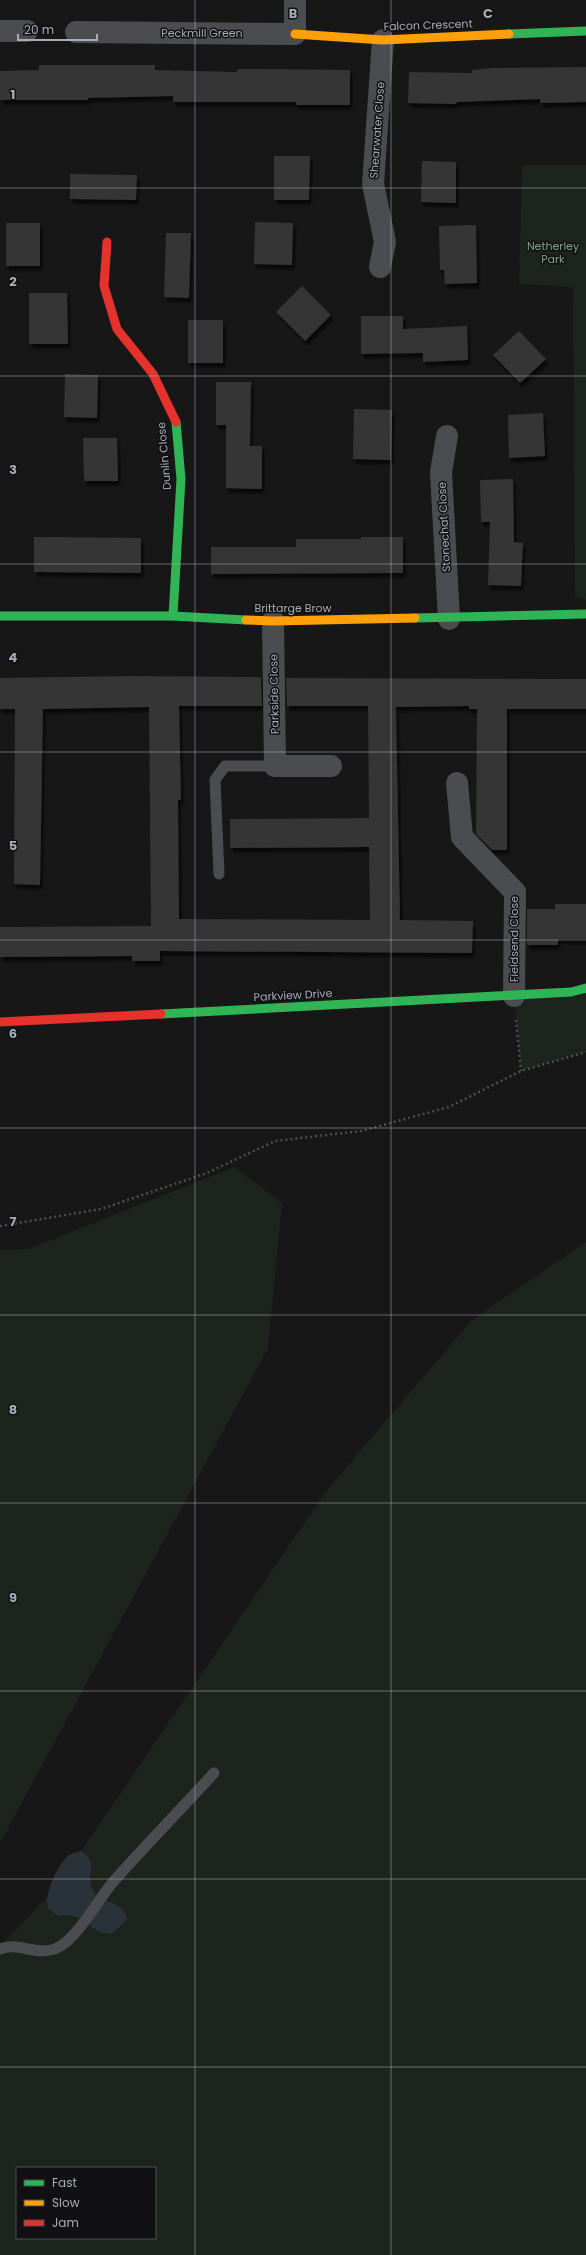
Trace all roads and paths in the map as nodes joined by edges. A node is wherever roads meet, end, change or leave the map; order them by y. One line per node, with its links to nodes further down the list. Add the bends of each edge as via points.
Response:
1 (295, 0): 6 (street)
2 (586, 30): 7 (street, Falcon Crescent)
3 (0, 31): 4 (street)
4 (27, 31)
5 (76, 32): 6 (street, Peckmill Green)
6 (295, 34): 7 (street, Falcon Crescent)
7 (383, 40): 9 (street, Shearwater Close, via 373,184 385,242)
8 (107, 242): 13 (street, Dunlin Close, via 104,286 117,329 153,374 176,422 181,479)
9 (380, 267)
10 (447, 436): 14 (street, Stonechat Close, via 441,472)
11 (586, 614): 14 (street, Brittarge Brow)
12 (0, 616): 13 (street, Brittarge Brow)
13 (173, 616): 15 (street, Brittarge Brow)
14 (449, 619): 15 (street, Brittarge Brow)
15 (273, 621): 16 (street, Parkside Close)
16 (275, 766): 17 (street); 19 (lane, via 225,766 215,780)
17 (331, 766)
18 (457, 783): 21 (street, Fieldsend Close, via 462,837 515,892)
19 (219, 874)
20 (586, 988): 21 (street, Parkview Drive, via 571,992)
21 (514, 996): 22 (street, Parkview Drive); 24 (path)
22 (0, 1022)
23 (586, 1052): 24 (path)
24 (521, 1071): 25 (path, via 449,1107 361,1131 275,1141 207,1173 101,1209)
25 (0, 1226)
26 (214, 1773): 27 (lane, via 113,1883 70,1939 49,1951 37,1952 6,1946)
27 (0, 1949)

